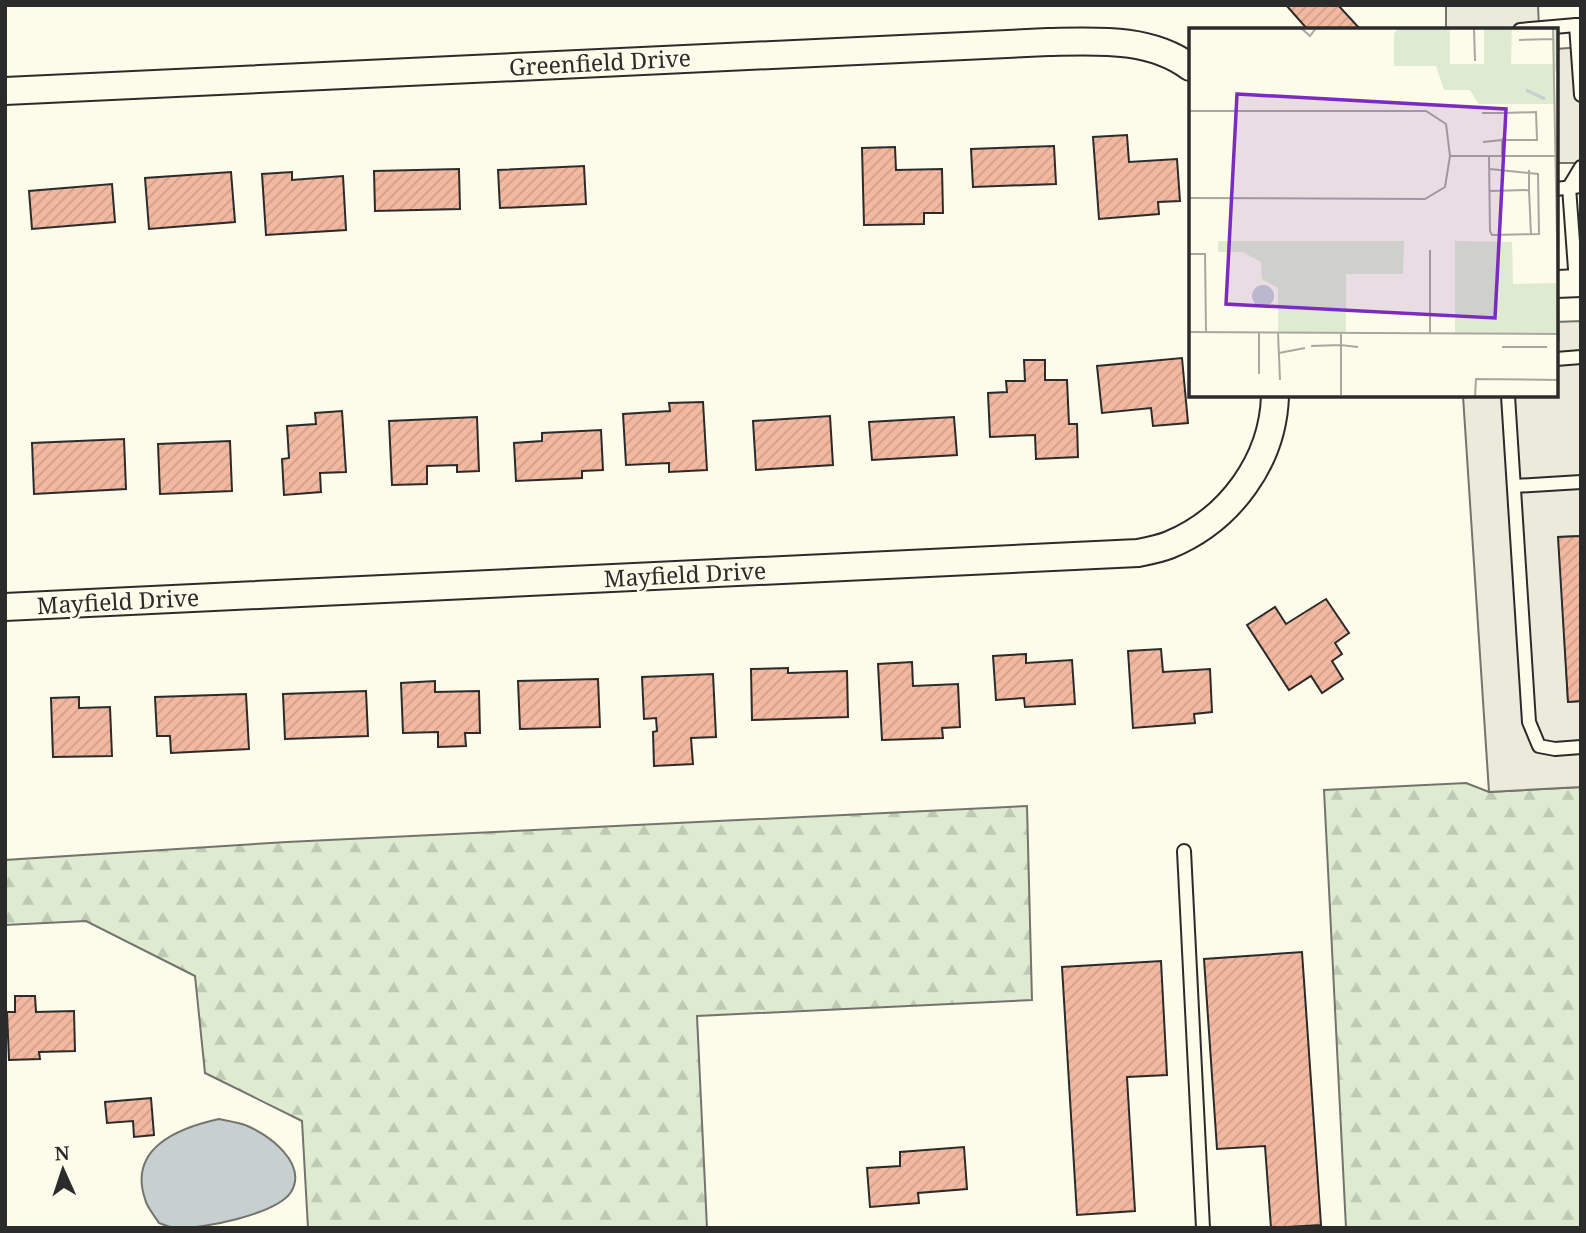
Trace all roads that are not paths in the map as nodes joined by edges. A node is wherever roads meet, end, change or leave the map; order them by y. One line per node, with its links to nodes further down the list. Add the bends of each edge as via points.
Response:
1 (1578, 25): 2 (lane); 5 (lane)
2 (1543, 28)
3 (1189, 66): 4 (street, Greenfield Drive, via 1154,49 1117,41 1048,42)
4 (5, 91)
5 (1581, 95)
6 (1581, 167): 7 (lane)
7 (1569, 187): 8 (lane)
8 (1571, 283)
9 (1581, 357): 10 (lane)
10 (1558, 359)
11 (1275, 397): 15 (street, Mayfield Drive, via 1266,445 1250,479 1226,508 1199,530 1138,553)
12 (1508, 397): 14 (lane)
13 (1581, 482): 14 (lane)
14 (1514, 486): 16 (lane, via 1530,722 1539,746)
15 (5, 607)
16 (1581, 747)
17 (1184, 851): 18 (lane)
18 (1203, 1228)

